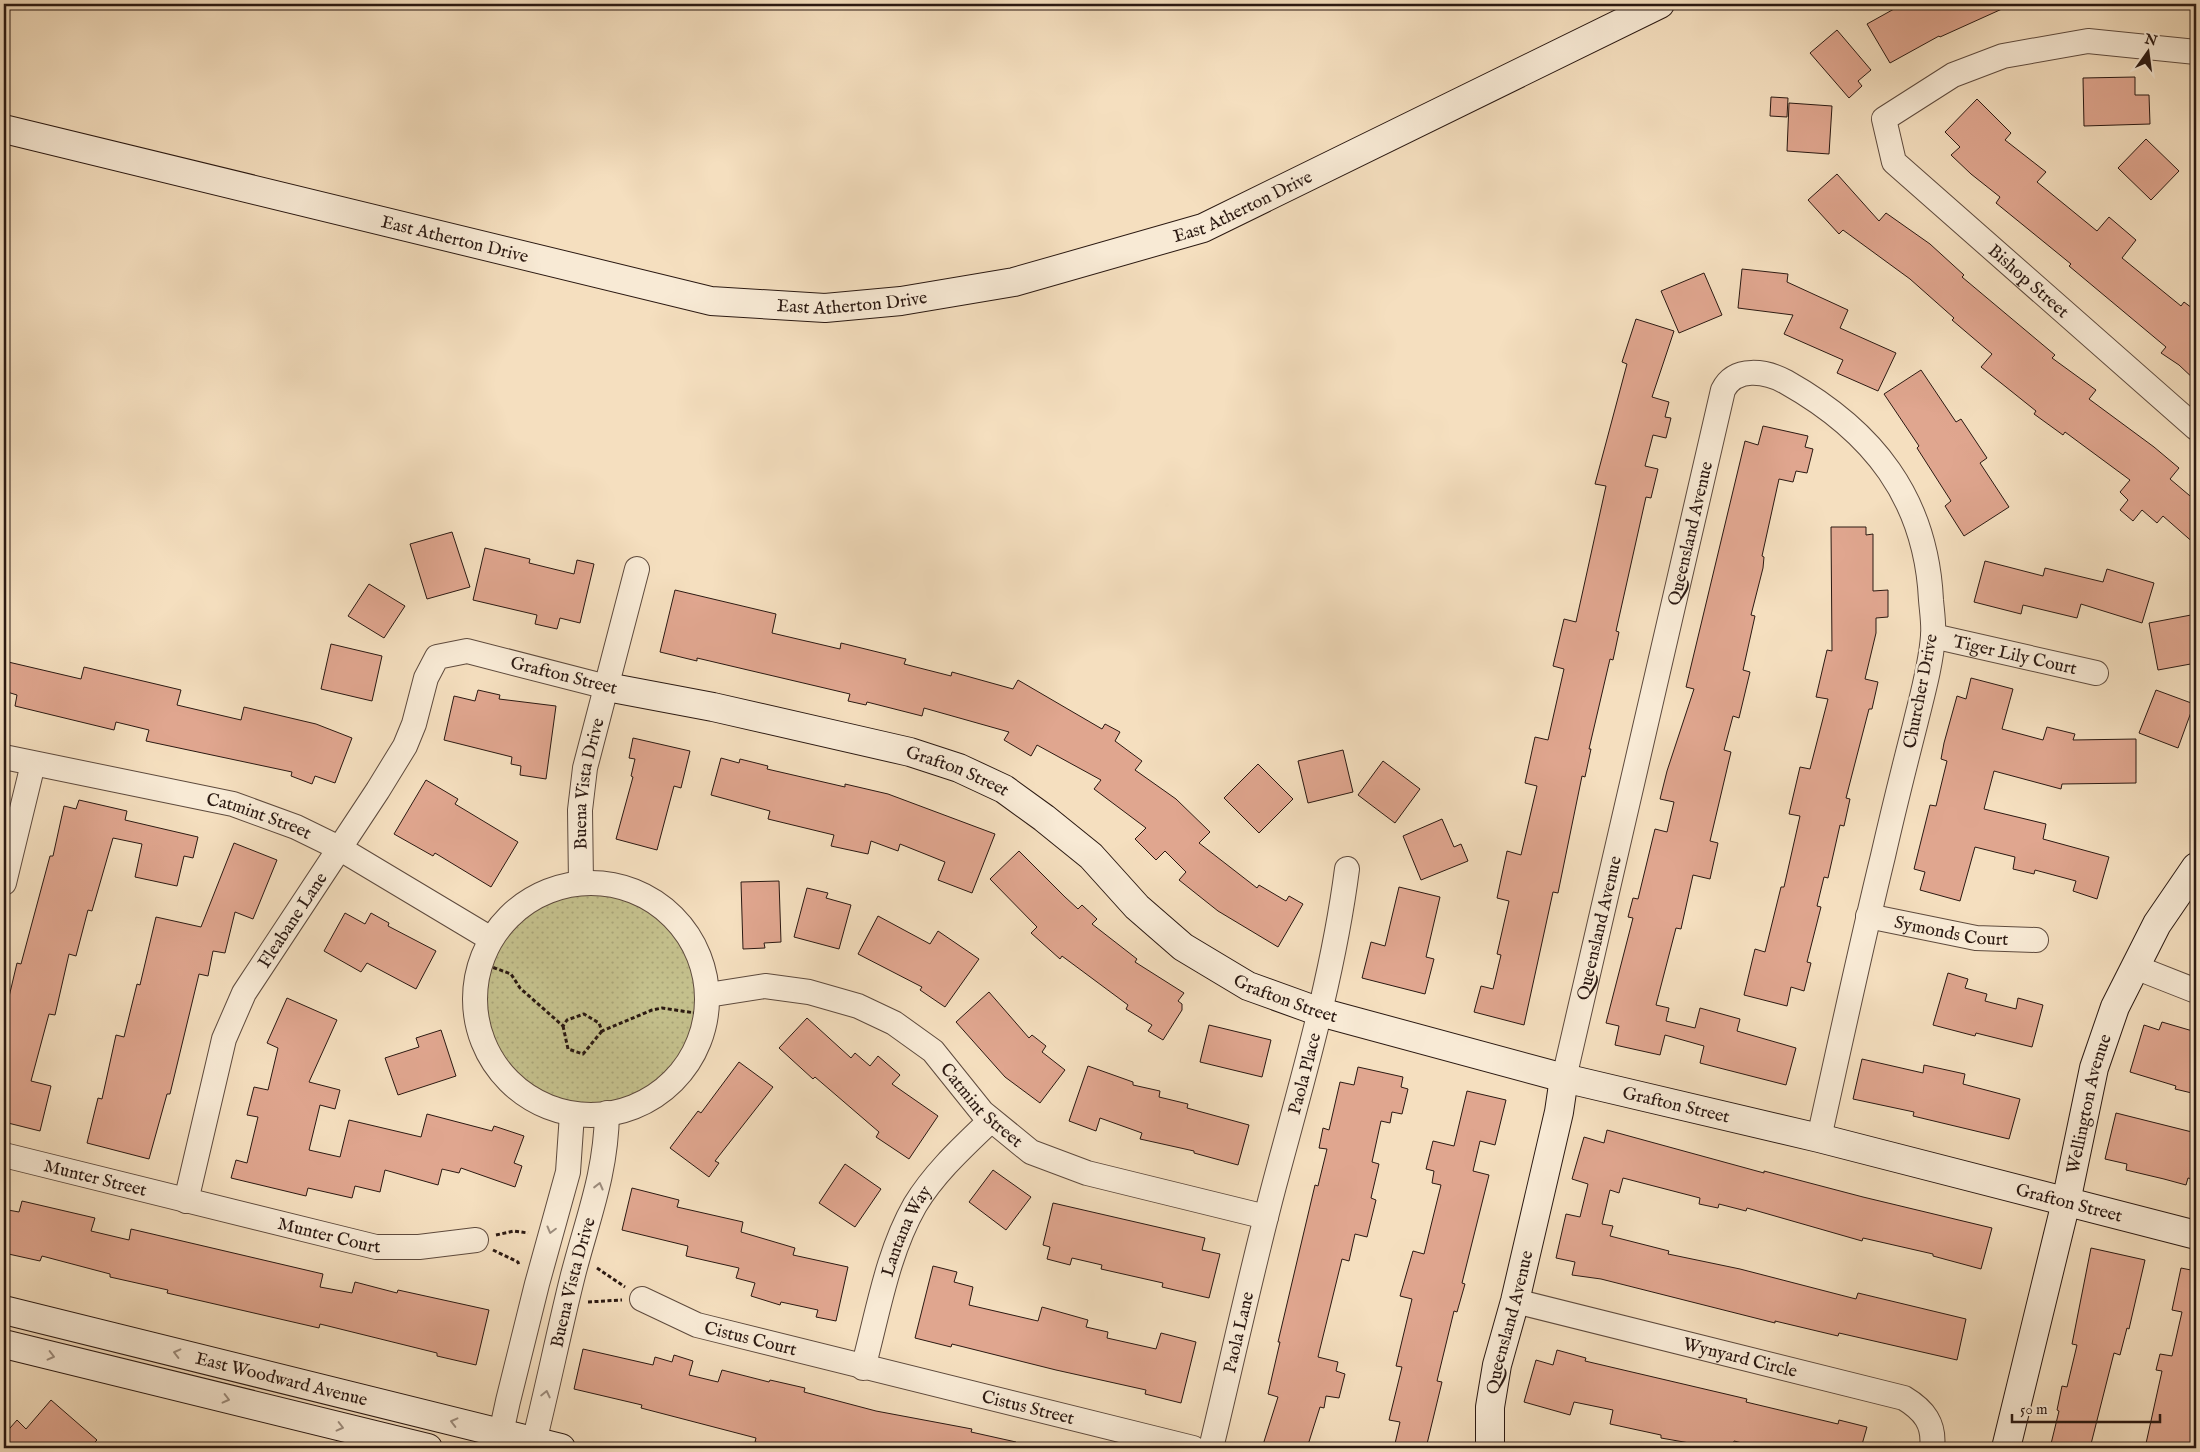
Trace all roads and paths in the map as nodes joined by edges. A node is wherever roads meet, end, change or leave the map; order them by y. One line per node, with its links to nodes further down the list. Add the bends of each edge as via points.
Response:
1 (1660, 4): 3 (street, East Atherton Drive, via 1203,228 1014,282 901,301 825,308 710,301)
2 (2196, 52): 5 (street, Bishop Street, via 2088,41 2003,56 1953,75 1884,119 1894,162)
3 (4, 129)
4 (1718, 409): 7 (street, Churcher Drive, via 1728,381 1741,373 1762,374 1782,380 1820,401 1863,438 1896,479 1926,550); 28 (street, Queensland Avenue)
5 (2196, 428)
6 (638, 569): 10 (street, Buena Vista Drive)
7 (1933, 636): 9 (street, Tiger Lily Court); 18 (street, Churcher Drive, via 1922,695)
8 (437, 657): 10 (street, Grafton Street, via 467,650); 13 (street, Fleabane Lane, via 426,678 405,746)
9 (2096, 673)
10 (607, 687): 17 (street, Buena Vista Drive, via 585,768 580,810); 25 (street, Grafton Street, via 713,707 891,748 959,768 1004,789 1044,818 1091,856 1137,907 1183,947 1248,986)
11 (4, 757): 12 (street, Catmint Street)
12 (33, 764): 13 (street, Catmint Street, via 233,804 296,827); 16 (street)
13 (339, 848): 19 (street, Catmint Street); 34 (street, Fleabane Lane, via 244,993 224,1039)
14 (2196, 867): 22 (street, Wellington Avenue, via 2157,924)
15 (1347, 869): 25 (street, Paola Place, via 1340,926)
16 (4, 883)
17 (581, 883): 19 (street, via 557,888 525,902 503,922); 24 (street, via 624,888 653,901 672,915 694,944 703,966)
18 (1868, 916): 20 (street, Symonds Court, via 1976,938); 32 (street, Churcher Drive)
19 (491, 940): 21 (street)
20 (2036, 940)
21 (481, 962): 26 (path, via 511,974 520,988); 30 (street, via 475,980 474,1003 477,1026 488,1056 508,1082 530,1099)
22 (2136, 967): 23 (street); 35 (street, Wellington Avenue, via 2115,1007 2094,1068)
23 (2196, 991)
24 (707, 1004): 27 (path, via 652,1010); 29 (street, via 704,1030 694,1054 672,1084 654,1098 622,1112); 31 (street, Catmint Street, via 765,986 809,992 858,1006 894,1023 933,1051)
25 (1320, 1012): 28 (street, Grafton Street); 36 (street, Paola Place)
26 (563, 1026): 27 (path, via 567,1020 584,1014 599,1023); 27 (path, via 568,1049 583,1054)
27 (602, 1031)
28 (1564, 1078): 32 (street, Grafton Street); 43 (street, Queensland Avenue)
29 (607, 1112): 30 (street); 40 (street, Buena Vista Drive, one-way to 29, via 602,1175)
30 (572, 1114): 37 (street, Buena Vista Drive, via 568,1172)
31 (991, 1120): 36 (street, Catmint Street, via 1031,1152 1088,1173); 47 (street, Lantana Way, via 941,1168 916,1204 896,1243)
32 (1819, 1138): 35 (street, Grafton Street)
33 (4, 1155): 34 (street, Munter Street)
34 (186, 1201): 39 (street, Munter Court, via 376,1247 419,1247)
35 (2066, 1202): 38 (street, Grafton Street); 56 (street, Wellington Avenue)
36 (1266, 1217): 53 (street, Paola Lane)
37 (553, 1225): 39 (path, via 540,1222 533,1225 528,1234 514,1232); 41 (street, Buena Vista Drive, one-way to 41)
38 (2196, 1235)
39 (476, 1240): 41 (path, via 518,1262 525,1280)
40 (580, 1249): 42 (path, via 594,1256 597,1268); 45 (street, Buena Vista Drive)
41 (537, 1284): 48 (street, Buena Vista Drive)
42 (642, 1299): 45 (path, via 588,1302 575,1313); 47 (street, Cistus Court, via 696,1325)
43 (1515, 1301): 54 (street, Queensland Avenue, via 1497,1365 1490,1407); 55 (street, Wynyard Circle, via 1904,1398 1919,1407 1930,1422)
44 (4, 1310): 48 (street, East Woodward Avenue, one-way to 44)
45 (564, 1311): 49 (street, Buena Vista Drive, one-way to 45)
46 (4, 1344): 50 (street, East Woodward Avenue, one-way to 50)
47 (863, 1368): 52 (street, Cistus Street)
48 (503, 1441): 49 (street, East Woodward Avenue)
49 (531, 1445): 51 (street, East Woodward Avenue)
50 (428, 1448)
51 (561, 1448)
52 (1194, 1448)
53 (1211, 1448)
54 (1490, 1448)
55 (1932, 1448)
56 (2006, 1448)

